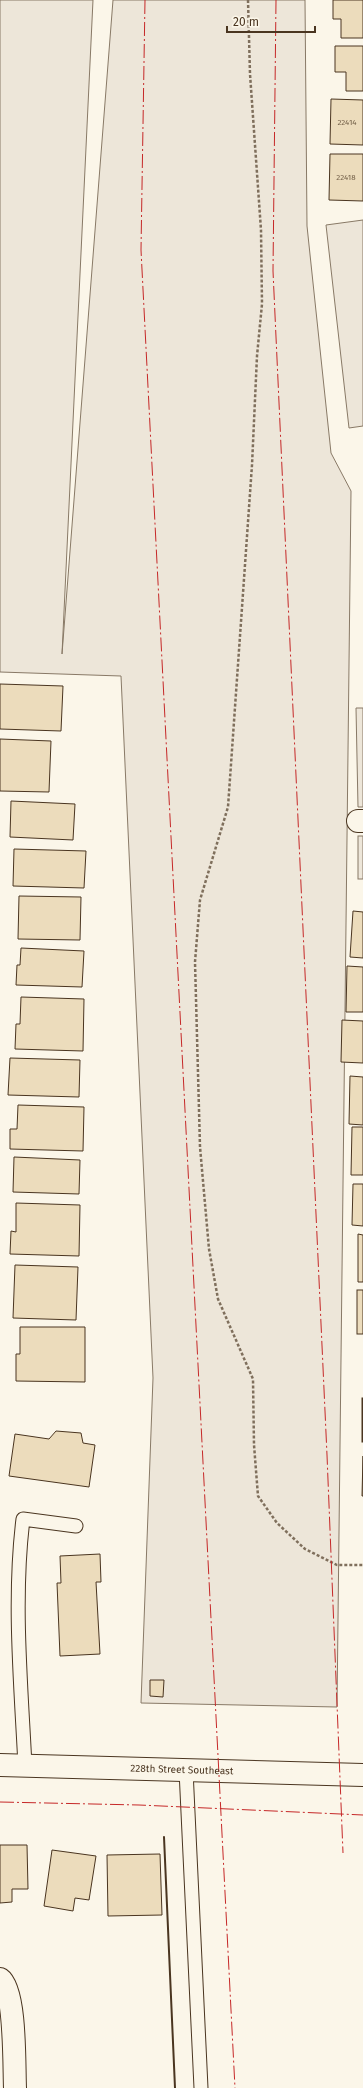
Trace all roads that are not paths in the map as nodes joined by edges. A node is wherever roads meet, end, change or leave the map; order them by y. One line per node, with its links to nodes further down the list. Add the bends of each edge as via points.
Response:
1 (76, 1526): 3 (lane, via 23,1519 19,1562 19,1648)
2 (0, 1765): 3 (main road, 228th Street Southeast)
3 (25, 1766): 4 (main road, 228th Street Southeast)
4 (186, 1770): 5 (main road, 228th Street Southeast); 8 (lane)
5 (363, 1775)
6 (2, 1980): 7 (main road, via 12,2003)
7 (15, 2088)
8 (201, 2088)

